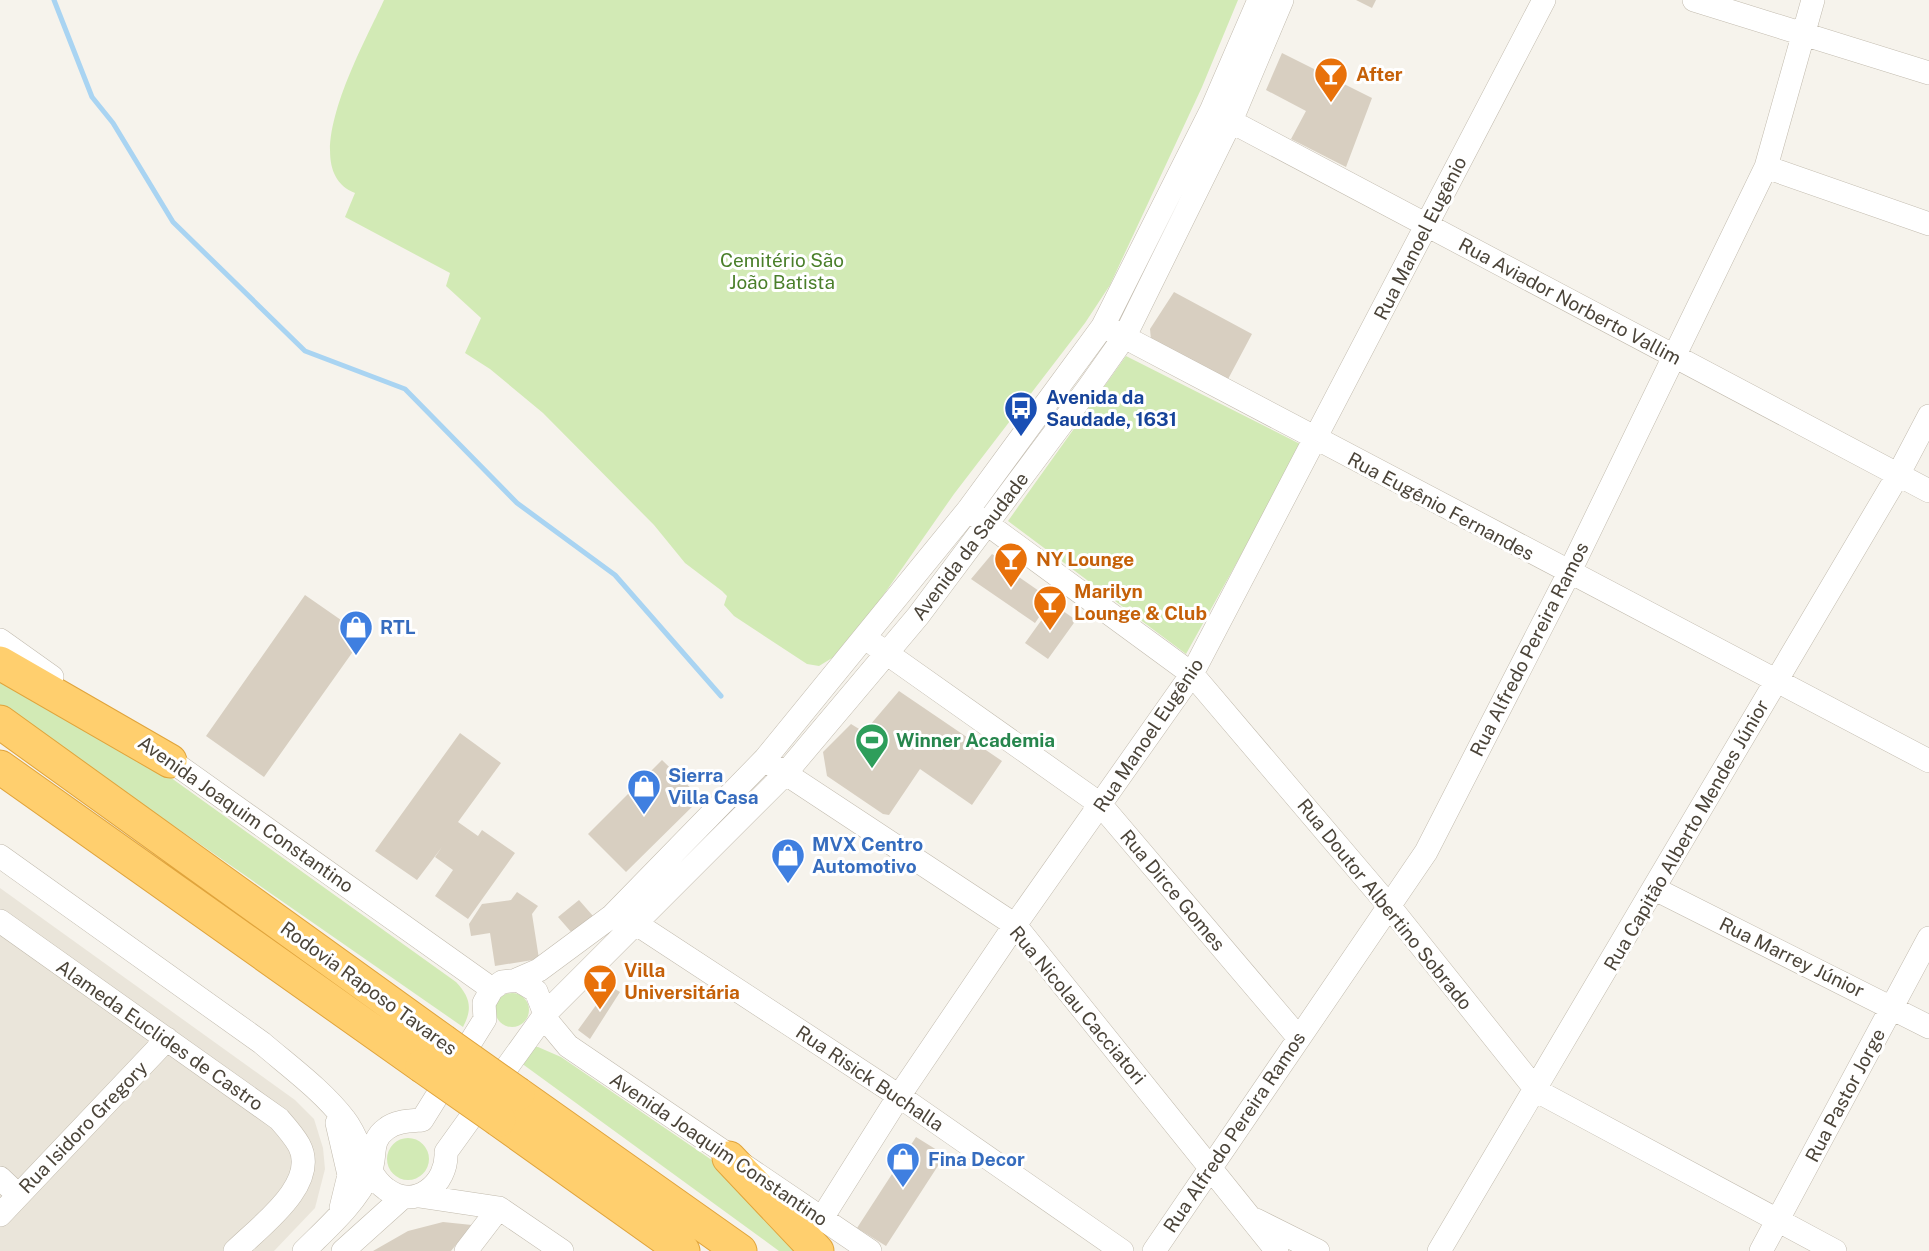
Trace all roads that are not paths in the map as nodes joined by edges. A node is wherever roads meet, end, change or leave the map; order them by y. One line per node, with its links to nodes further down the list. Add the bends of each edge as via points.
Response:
1 (1259, 0): 8 (street, Avenida da Saudade)
2 (1282, 0): 8 (street, Avenida da Saudade)
3 (1544, 0): 11 (street, Rua Manoel Eugênio)
4 (1695, 0): 6 (street)
5 (1813, 0): 6 (street, Rua Alfredo Pereira Ramos)
6 (1802, 34): 7 (street); 9 (street, Rua Alfredo Pereira Ramos)
7 (1929, 73)
8 (1221, 116): 11 (street, Rua Aviador Norberto Vallim); 12 (street, Avenida da Saudade); 13 (street, Avenida da Saudade)
9 (1766, 167): 10 (street); 14 (street, Rua Alfredo Pereira Ramos)
10 (1929, 224)
11 (1427, 225): 14 (street, Rua Aviador Norberto Vallim); 16 (street, Rua Manoel Eugênio)
12 (1103, 326): 13 (street, Rua Eugênio Fernandes); 19 (street, Avenida da Saudade)
13 (1125, 336): 16 (street, Rua Eugênio Fernandes); 19 (street, Avenida da Saudade)
14 (1674, 355): 17 (street, Rua Aviador Norberto Vallim); 20 (street, Rua Alfredo Pereira Ramos)
15 (1929, 416): 17 (street, Rua Capitão Alberto Mendes Júnior)
16 (1317, 440): 20 (street, Rua Eugênio Fernandes); 25 (street, Rua Manoel Eugênio)
17 (1898, 475): 18 (street, Rua Aviador Norberto Vallim); 26 (street, Rua Capitão Alberto Mendes Júnior)
18 (1929, 491)
19 (977, 517): 21 (street, Avenida da Saudade); 23 (street, Avenida da Saudade, via 918,617); 25 (street, Rua Doutor Albertino Sobrado)
20 (1569, 573): 26 (street, Rua Eugênio Fernandes); 40 (street, Rua Alfredo Pereira Ramos, via 1426,852)
21 (864, 638): 23 (street, Rua Dirce Gomes); 28 (street, Avenida da Saudade)
22 (0, 640): 29 (street, Avenida Joaquim Constantino)
23 (887, 653): 32 (street, Avenida da Saudade); 34 (street, Rua Dirce Gomes)
24 (0, 663): 29 (highway)
25 (1192, 674): 34 (street, Rua Manoel Eugênio); 40 (street, Rua Doutor Albertino Sobrado)
26 (1776, 680): 30 (street, Rua Eugênio Fernandes); 39 (street, Rua Capitão Alberto Mendes Júnior)
27 (0, 722): 56 (highway, Rodovia Raposo Tavares, bridge, via 443,1041)
28 (765, 759): 32 (street, Rua Nicolau Cacciatori); 36 (street, Avenida da Saudade)
29 (170, 761): 47 (street, Avenida Joaquim Constantino)
30 (1929, 761)
31 (0, 767): 35 (highway, Rodovia Raposo Tavares)
32 (784, 775): 38 (street, Avenida da Saudade); 44 (street, Rua Nicolau Cacciatori)
33 (0, 786): 35 (highway)
34 (1100, 804): 44 (street, Rua Manoel Eugênio); 51 (street, Rua Dirce Gomes)
35 (75, 820): 56 (highway, Rodovia Raposo Tavares, bridge, via 422,1066)
36 (678, 847): 38 (street); 41 (street, Avenida da Saudade)
37 (0, 856): 55 (street, via 262,1043)
38 (701, 860): 43 (street, Avenida da Saudade)
39 (1655, 889): 48 (street, Rua Marrey Júnior); 53 (street, Rua Capitão Alberto Mendes Júnior)
40 (1390, 907): 51 (street, Rua Alfredo Pereira Ramos); 53 (street, Rua Doutor Albertino Sobrado)
41 (612, 916): 43 (street, Rua Risick Buchalla); 46 (street, Avenida da Saudade)
42 (0, 921): 52 (street, Alameda Euclides de Castro)
43 (638, 925): 49 (street, Avenida da Saudade); 54 (street, Rua Risick Buchalla)
44 (1015, 925): 54 (street, Rua Manoel Eugênio); 58 (street, Rua Nicolau Cacciatori)
45 (1929, 938): 48 (street, Rua Pastor Jorge)
46 (516, 981): 47 (street, Avenida da Saudade); 49 (street, Avenida Joaquim Constantino, via 536,990)
47 (492, 989): 59 (street, via 484,1003 485,1019 422,1120 397,1123 377,1138)
48 (1893, 1007): 50 (street, Rua Marrey Júnior); 68 (street, Rua Pastor Jorge)
49 (546, 1013): 57 (street, Avenida Joaquim Constantino, via 568,1046); 62 (street, Avenida da Saudade, via 446,1152 438,1184)
50 (1929, 1027)
51 (1298, 1037): 58 (street, Rua Alfredo Pereira Ramos)
52 (167, 1039): 61 (street, Rua Isidoro Gregory); 69 (street, Alameda Euclides de Castro, via 279,1119 301,1147 303,1162 296,1190)
53 (1537, 1091): 68 (street, Rua Doutor Albertino Sobrado); 82 (street, Rua Capitão Alberto Mendes Júnior)
54 (899, 1096): 67 (street, Rua Manoel Eugênio); 78 (street, Rua Risick Buchalla)
55 (330, 1103): 59 (street, via 347,1121); 65 (street, via 349,1175)
56 (509, 1107): 74 (highway, Rodovia Raposo Tavares); 75 (highway, Rodovia Raposo Tavares)
57 (729, 1158): 67 (street, Avenida Joaquim Constantino); 76 (highway)
58 (1210, 1166): 66 (street, Rua Nicolau Cacciatori); 79 (street, Rua Alfredo Pereira Ramos)
59 (372, 1169): 62 (street, via 381,1185); 65 (street)
60 (0, 1178): 61 (street)
61 (18, 1195): 64 (street, Rua Isidoro Gregory)
62 (411, 1196): 63 (street); 71 (street, Avenida da Saudade)
63 (499, 1208): 72 (street); 73 (street)
64 (0, 1215)
65 (340, 1215): 70 (street)
66 (1250, 1217): 80 (street, Rua Nicolau Cacciatori); 81 (street)
67 (822, 1218): 77 (street, Avenida Joaquim Constantino)
68 (1777, 1220): 83 (street, Rua Pastor Jorge); 84 (street, Rua Doutor Albertino Sobrado)
69 (235, 1251)
70 (304, 1251)
71 (343, 1251)
72 (466, 1251)
73 (562, 1251)
74 (683, 1251)
75 (740, 1251)
76 (817, 1251)
77 (870, 1251)
78 (1122, 1251)
79 (1154, 1251)
80 (1277, 1251)
81 (1318, 1251)
82 (1440, 1251)
83 (1761, 1251)
84 (1835, 1251)

